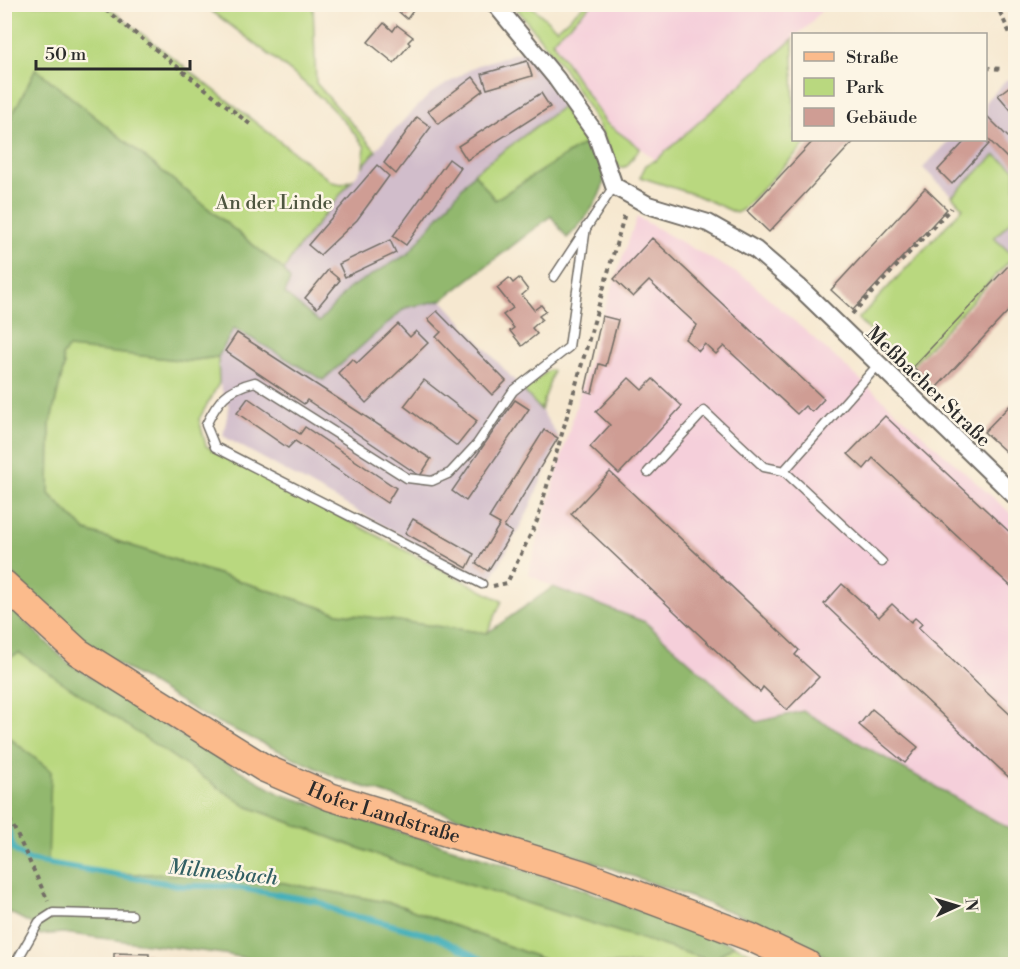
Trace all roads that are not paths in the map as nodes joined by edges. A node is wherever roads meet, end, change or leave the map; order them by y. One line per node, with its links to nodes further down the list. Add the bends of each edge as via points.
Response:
1 (495, 4): 2 (street, via 596,134)
2 (614, 186): 3 (lane); 5 (street, Meßbacher Straße, via 648,205 708,223 756,250)
3 (586, 227): 4 (lane); 11 (lane, via 569,347 513,391 477,444 450,473 432,481 407,478 255,382 235,387 215,406 206,425 215,447)
4 (554, 277)
5 (878, 365): 6 (lane); 8 (street, Meßbacher Straße)
6 (784, 471): 7 (lane, via 764,466 704,411); 9 (lane)
7 (648, 472)
8 (1016, 497)
9 (882, 562)
10 (4, 584): 14 (main road, Hofer Landstraße, via 78,652 264,768 331,797 582,874 750,937)
11 (482, 584)
12 (132, 915): 13 (lane, via 53,913 39,922)
13 (15, 964)
14 (807, 964)

